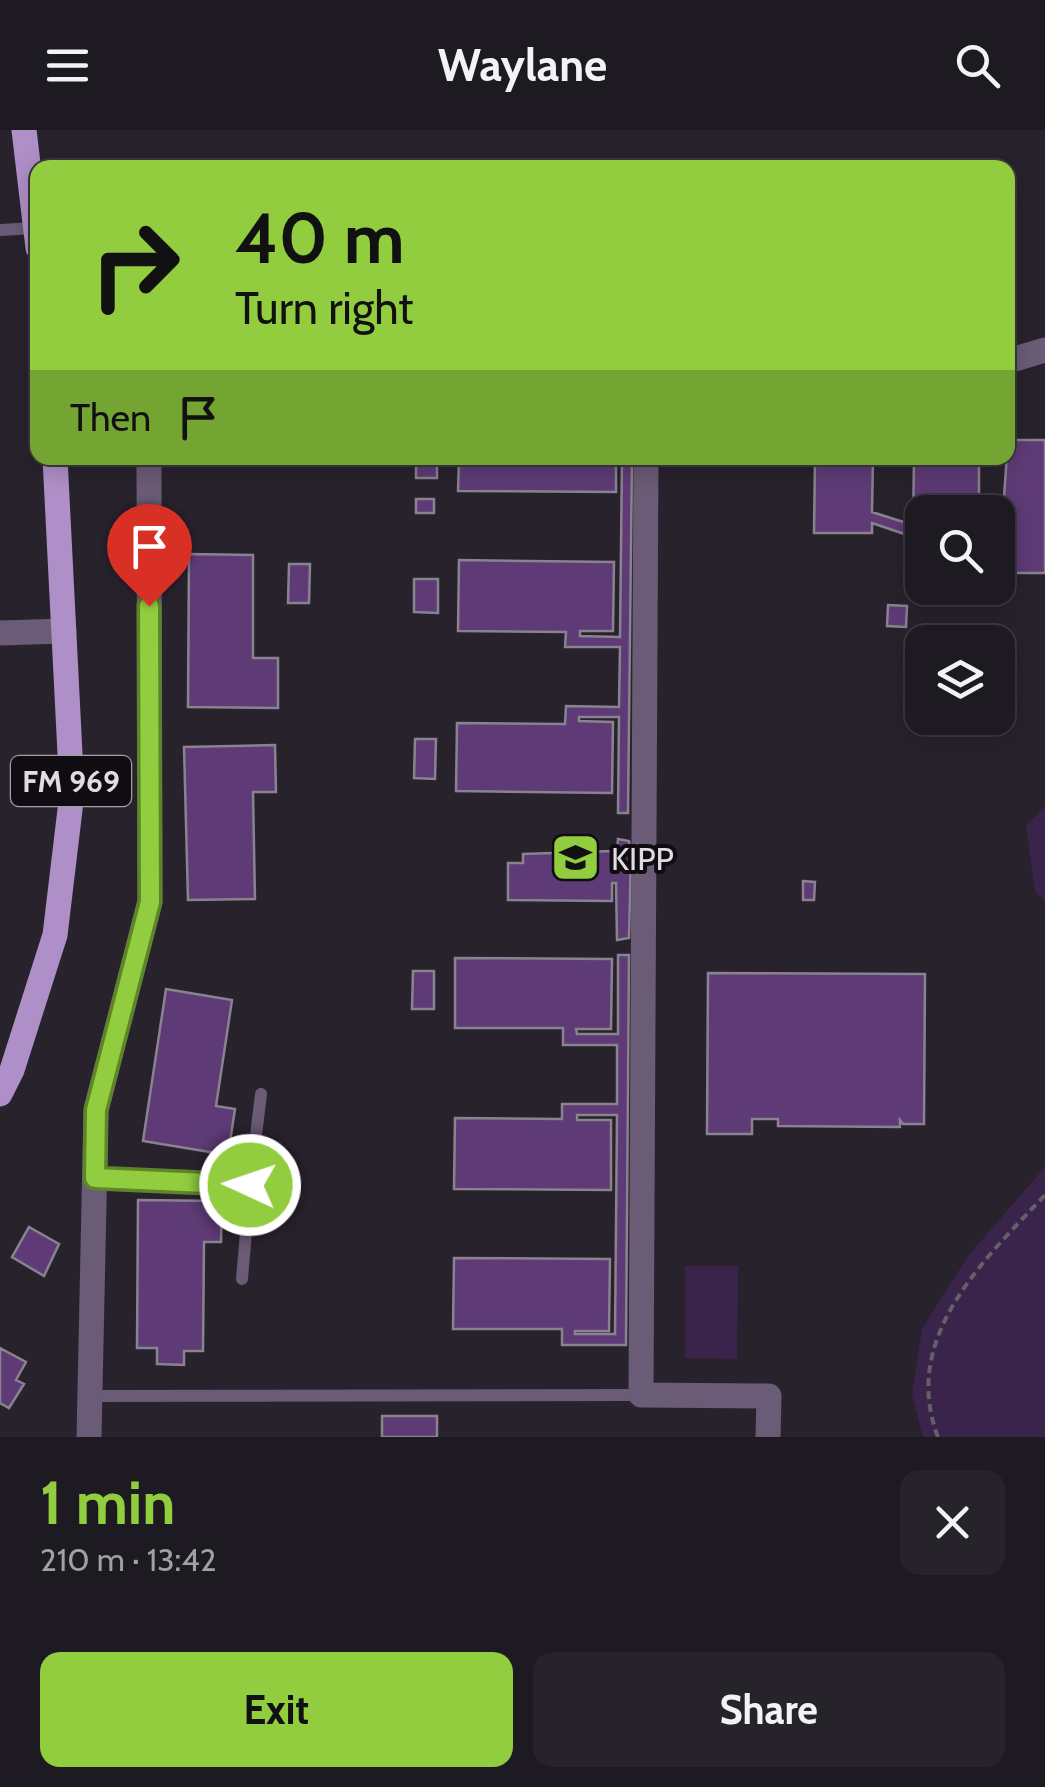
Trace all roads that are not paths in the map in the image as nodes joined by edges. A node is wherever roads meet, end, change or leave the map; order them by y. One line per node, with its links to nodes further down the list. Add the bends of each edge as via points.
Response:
1 (24, 130): 2 (main road)
2 (30, 184)
3 (0, 230): 4 (lane)
4 (30, 237)
5 (1045, 350): 6 (street)
6 (1015, 360)
7 (55, 465): 10 (main road, FM 969 / FM 969)
8 (149, 465): 14 (street, via 150,902 96,1110)
9 (646, 465): 17 (street)
10 (64, 631): 11 (street); 12 (main road, FM 969 / FM 969, via 72,792 54,935)
11 (0, 633)
12 (0, 1094)
13 (262, 1094): 15 (lane)
14 (95, 1178): 15 (lane); 18 (street)
15 (250, 1185): 16 (lane)
16 (242, 1279)
17 (641, 1394): 18 (lane); 20 (street, via 768,1396)
18 (90, 1396): 19 (street)
19 (89, 1437)
20 (768, 1437)

